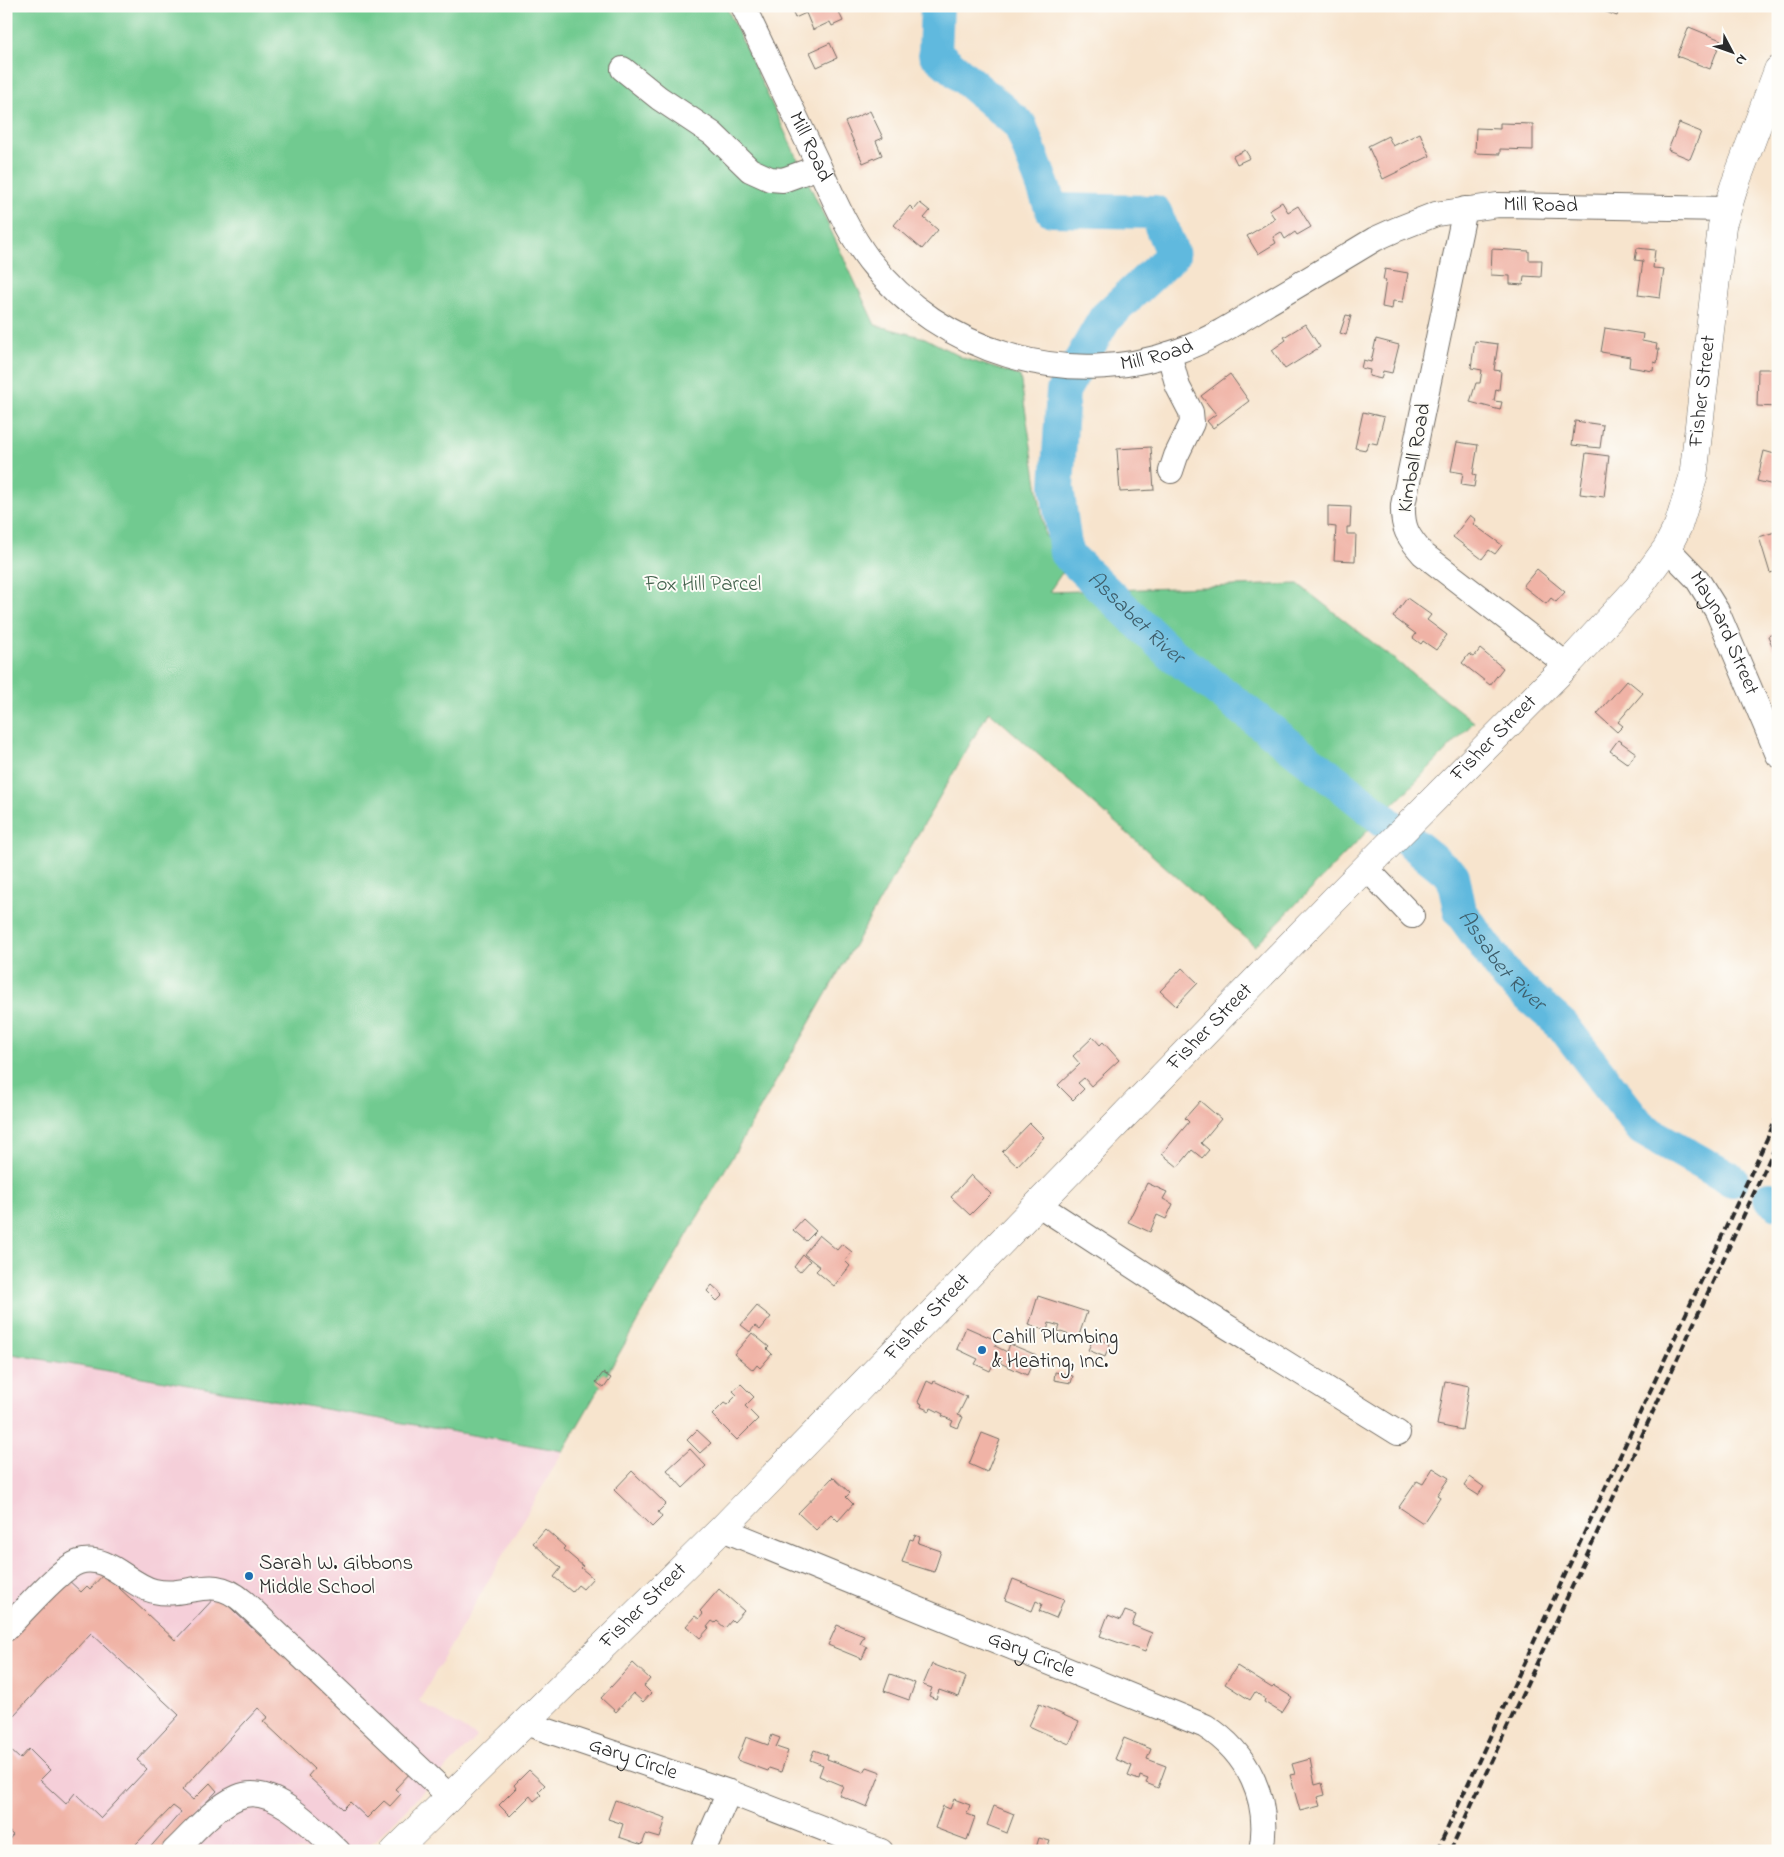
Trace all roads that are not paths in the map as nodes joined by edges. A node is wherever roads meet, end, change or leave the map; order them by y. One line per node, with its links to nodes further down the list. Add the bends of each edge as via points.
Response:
1 (743, 6): 4 (street, Mill Road)
2 (622, 69): 4 (street, via 713,134 750,170 770,179 783,180)
3 (1778, 70): 6 (main road, Fisher Street)
4 (819, 167): 7 (street, Mill Road, via 868,259 907,301 954,333 1007,356 1063,366 1121,365)
5 (1465, 209): 6 (street, Mill Road, via 1498,205); 7 (street, Mill Road, via 1436,214 1375,239 1229,327); 10 (street, Kimball Road, via 1403,505 1404,528 1423,554)
6 (1726, 209): 9 (main road, Fisher Street, via 1719,244 1692,478 1678,526)
7 (1159, 357): 8 (street, via 1191,412 1192,423)
8 (1170, 471)
9 (1667, 548): 10 (main road, Fisher Street, via 1638,588); 11 (street, Maynard Street, via 1697,579 1717,611)
10 (1567, 665): 12 (main road, Fisher Street)
11 (1778, 755)
12 (1366, 868): 13 (street); 14 (main road, Fisher Street)
13 (1412, 916)
14 (1039, 1205): 15 (street); 16 (main road, Fisher Street)
15 (1398, 1433)
16 (722, 1529): 18 (main road, Fisher Street); 26 (street, Gary Circle, via 1205,1726 1238,1754 1255,1783 1263,1817)
17 (6, 1629): 20 (street, via 59,1575 79,1562 103,1562 144,1588 156,1591 176,1592 206,1586 227,1590 244,1602)
18 (525, 1723): 19 (street, Gary Circle); 20 (main road, Fisher Street)
19 (729, 1792): 24 (street); 25 (street, Gary Circle)
20 (450, 1797): 23 (main road, Fisher Street)
21 (174, 1851): 22 (street, via 214,1812 240,1796 257,1794 287,1807)
22 (338, 1851)
23 (395, 1851)
24 (703, 1851)
25 (881, 1851)
26 (1261, 1851)

